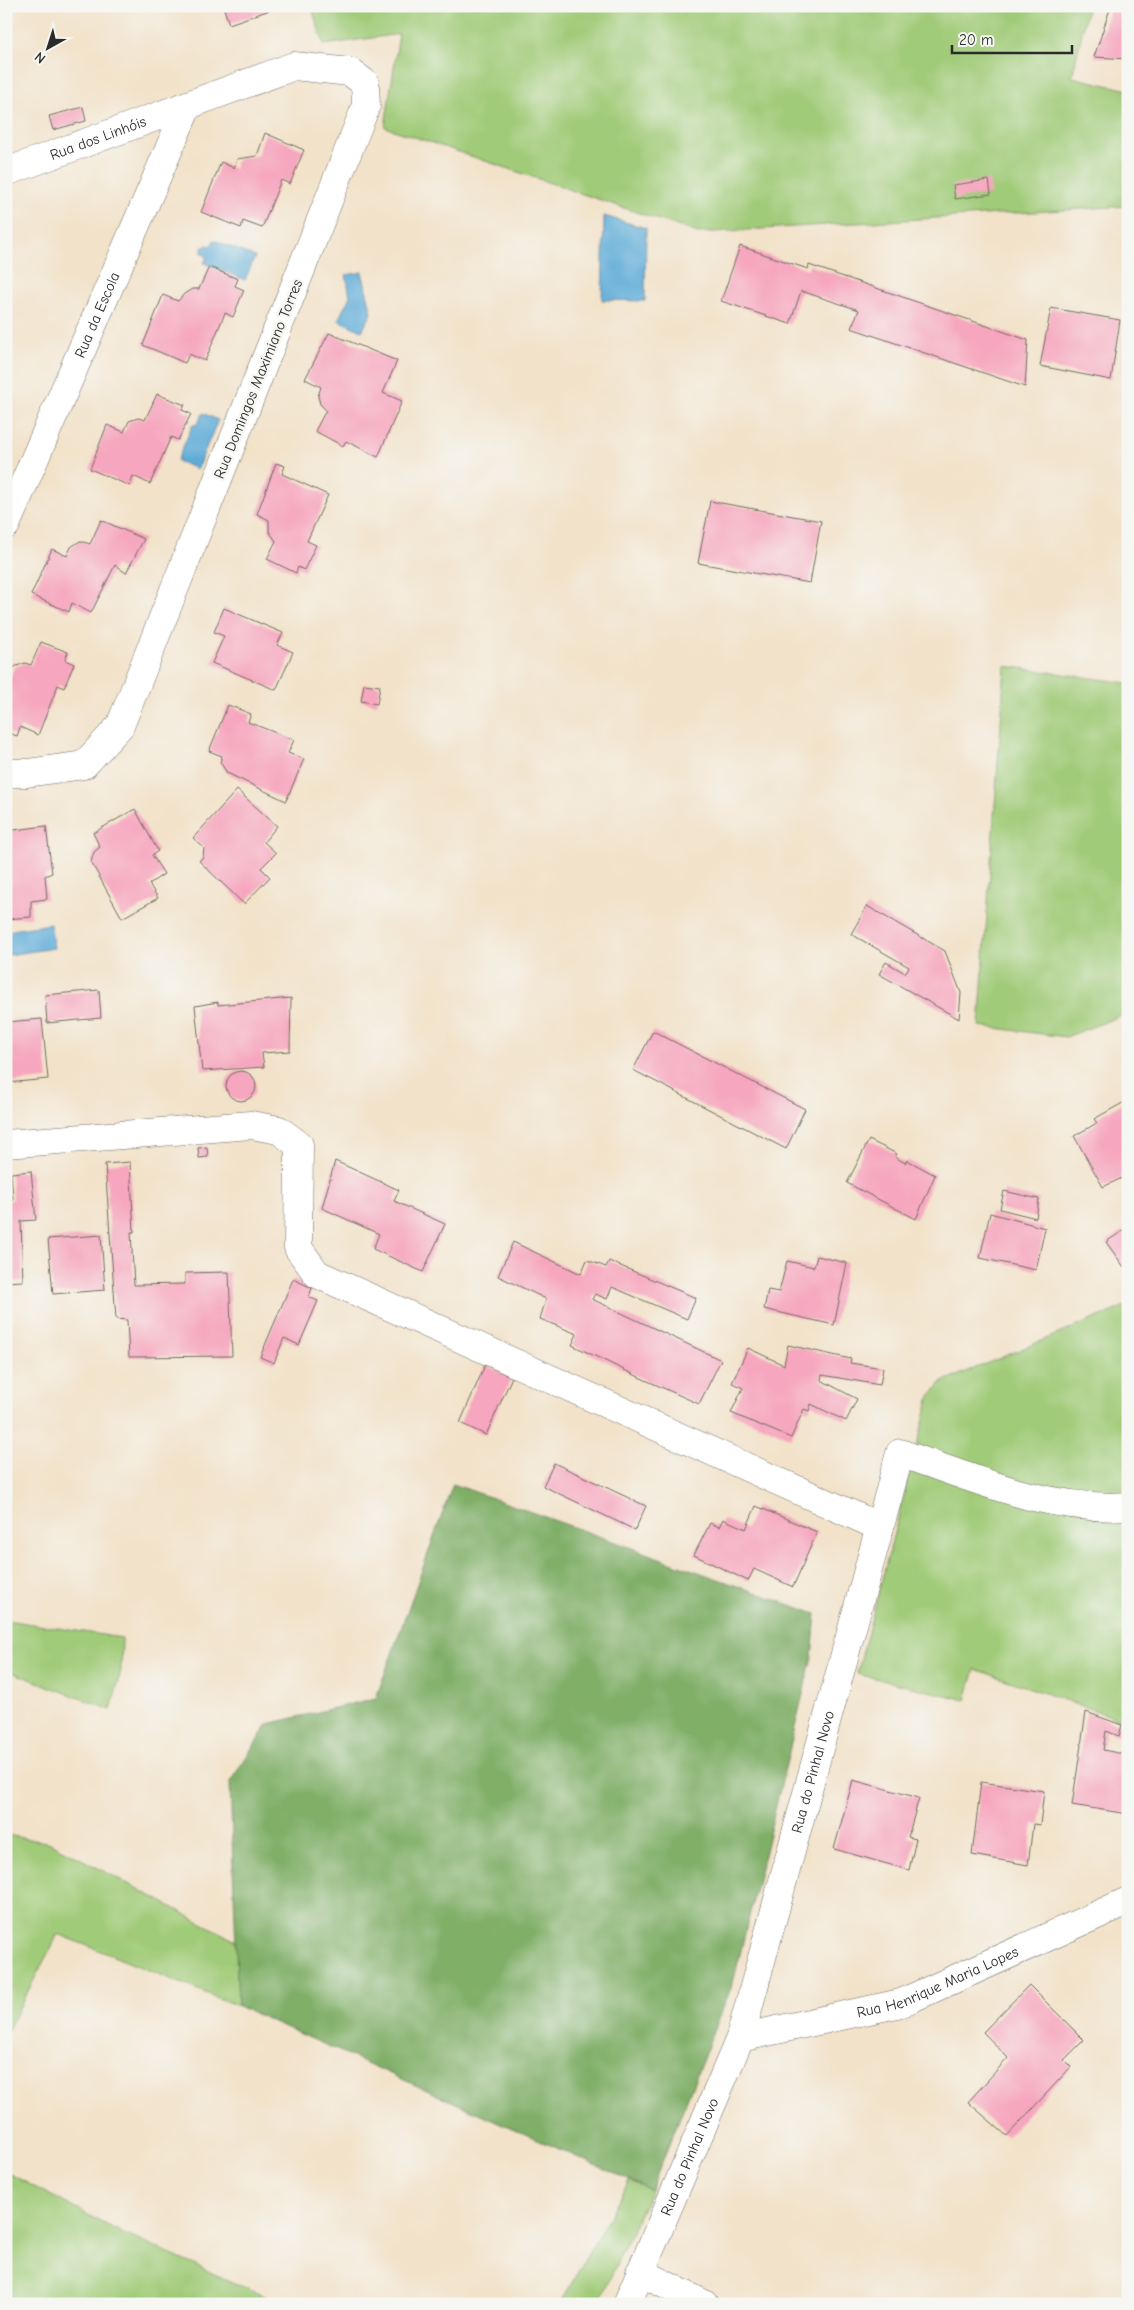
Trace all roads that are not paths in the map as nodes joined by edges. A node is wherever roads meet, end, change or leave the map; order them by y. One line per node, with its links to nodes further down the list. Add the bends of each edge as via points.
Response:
1 (188, 105): 2 (street, Rua dos Linhóis); 3 (street, Rua da Escola); 4 (street, Rua Domingos Maximiano Torres, via 294,66 350,72 366,84 366,106 120,726 84,765)
2 (6, 172)
3 (6, 525)
4 (6, 773)
5 (6, 1144): 7 (street, via 251,1125 279,1130 299,1145 298,1248 317,1274)
6 (1128, 1506): 7 (street, Rua do Pinhal Novo, via 1056,1502 1001,1488 900,1454)
7 (880, 1527): 9 (street, Rua do Pinhal Novo)
8 (1128, 1901): 9 (street, Rua Henrique Maria Lopes, via 901,2004)
9 (740, 2038): 10 (street, Rua do Pinhal Novo)
10 (640, 2272): 11 (street, Rua do Pinhal Novo); 12 (street)
11 (627, 2304)
12 (704, 2304)

